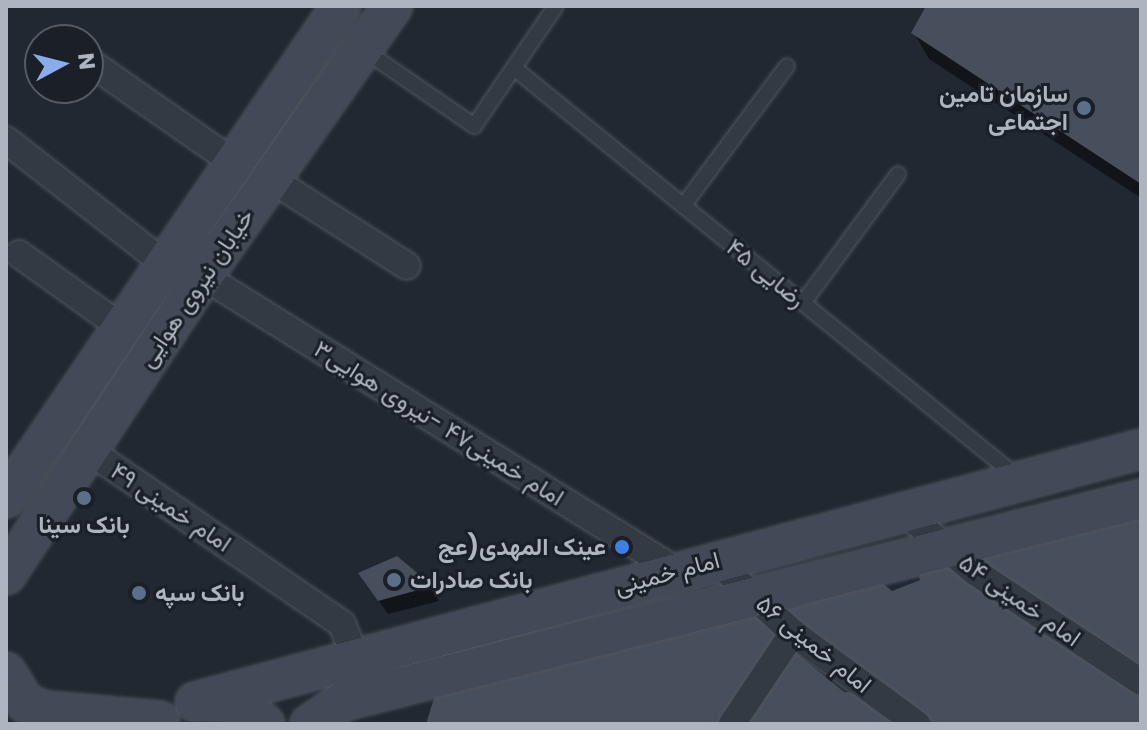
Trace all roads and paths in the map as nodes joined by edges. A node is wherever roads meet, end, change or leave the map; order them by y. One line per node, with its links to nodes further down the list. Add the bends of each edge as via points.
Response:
1 (341, 6): 9 (main road, خیابان نیروی هوایی)
2 (393, 6): 4 (main road, خیابان نیروی هوایی)
3 (556, 6): 6 (lane)
4 (363, 50): 6 (lane, via 474,126); 9 (main road, خیابان نیروی هوایی)
5 (787, 66): 11 (lane)
6 (514, 68): 11 (lane, رضایی ۴۵)
7 (104, 72): 9 (street)
8 (6, 140): 14 (street, امام خمینی۴۷ -نیروی هوایی۳)
9 (254, 172): 13 (street); 14 (main road, خیابان نیروی هوایی)
10 (898, 174): 15 (lane)
11 (683, 206): 15 (lane, رضایی ۴۵)
12 (19, 254): 16 (street)
13 (407, 266)
14 (186, 272): 16 (main road, خیابان نیروی هوایی); 18 (main road, خیابان نیروی هوایی); 25 (street, امام خمینی۴۷ -نیروی هوایی۳)
15 (803, 303): 19 (lane, رضایی ۴۵)
16 (125, 330): 20 (main road, خیابان نیروی هوایی)
17 (1141, 449): 19 (main road, امام خمینی)
18 (88, 450): 26 (main road, خیابان نیروی هوایی); 29 (street, امام خمینی ۴۹, via 342,624)
19 (1018, 478): 22 (main road, امام خمینی)
20 (6, 498)
21 (1141, 499): 23 (main road, امام خمینی)
22 (903, 511): 23 (street, امام خمینی ۵۴); 24 (main road, امام خمینی)
23 (947, 548): 27 (main road, امام خمینی); 31 (street, امام خمینی ۵۴)
24 (715, 560): 25 (main road, امام خمینی); 27 (street, امام خمینی ۵۶)
25 (675, 570): 29 (main road, امام خمینی)
26 (6, 575)
27 (755, 597): 28 (street, امام خمینی ۵۶); 35 (main road, امام خمینی, via 344,701)
28 (793, 633): 36 (street); 37 (street, امام خمینی ۵۶)
29 (356, 658): 32 (main road, امام خمینی)
30 (6, 672): 33 (main road, via 25,703 46,711)
31 (1141, 682)
32 (195, 702): 33 (main road, امام خمینی); 34 (main road, via 234,703)
33 (158, 723)
34 (265, 724)
35 (310, 724)
36 (732, 724)
37 (917, 724)

